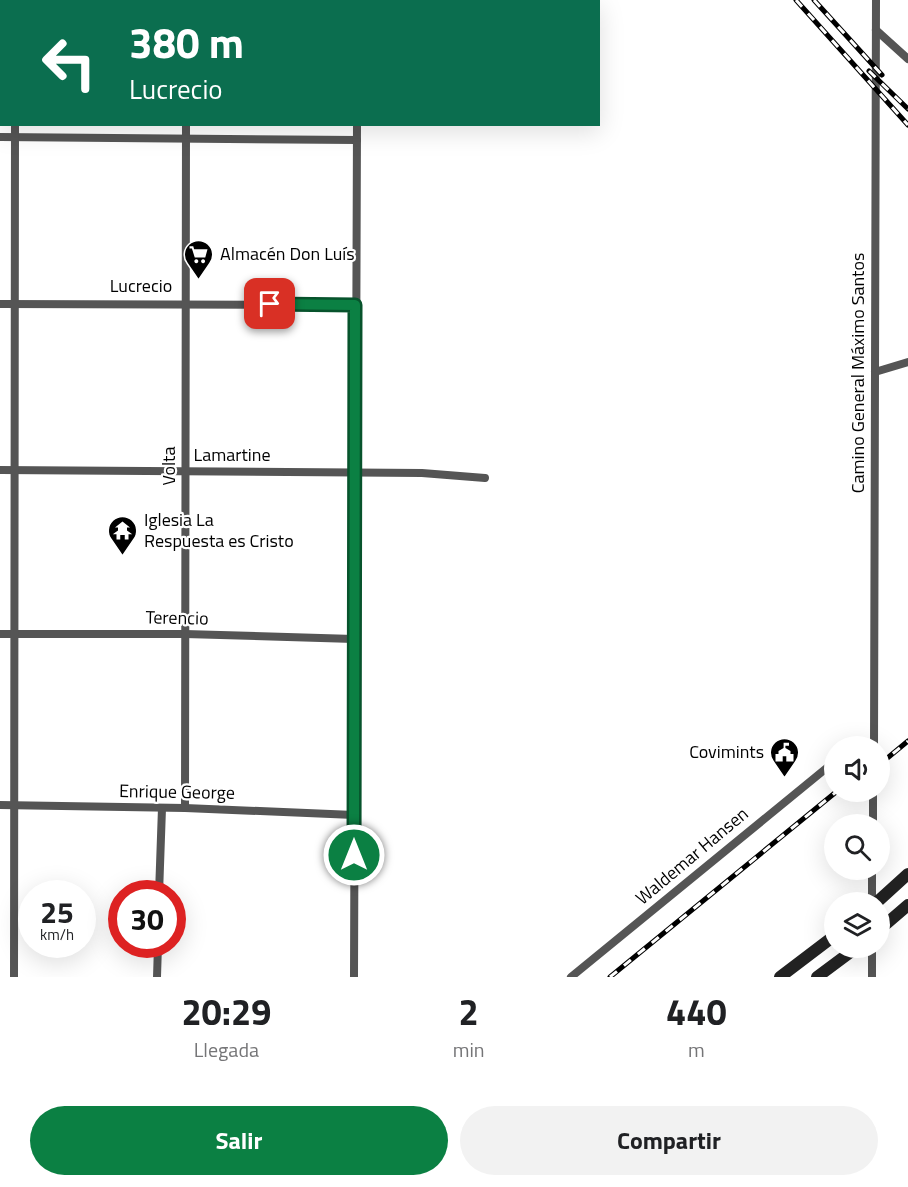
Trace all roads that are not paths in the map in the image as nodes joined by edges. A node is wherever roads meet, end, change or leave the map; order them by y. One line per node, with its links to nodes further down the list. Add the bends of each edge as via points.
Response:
1 (876, 0): 2 (street, Camino General Máximo Santos)
2 (876, 30): 3 (street); 16 (street, Camino General Máximo Santos)
3 (908, 59)
4 (15, 126): 8 (street)
5 (186, 126): 9 (street, Volta)
6 (357, 126): 10 (street)
7 (0, 137): 8 (street)
8 (15, 137): 9 (street); 13 (street)
9 (185, 137): 10 (street); 11 (street, Volta)
10 (357, 140): 14 (street)
11 (184, 302): 13 (street, Lucrecio); 14 (street, Lucrecio); 19 (street, Volta)
12 (0, 304): 13 (street, Lucrecio)
13 (15, 304): 18 (street)
14 (355, 305): 20 (street)
15 (908, 362): 16 (street)
16 (875, 372): 26 (street, Camino General Máximo Santos)
17 (0, 470): 18 (street, Lamartine)
18 (14, 470): 19 (street, Lamartine); 23 (street)
19 (185, 471): 20 (street, Lamartine); 24 (street, Volta)
20 (355, 472): 21 (street, Lamartine); 25 (street)
21 (485, 478)
22 (0, 634): 23 (street, Terencio)
23 (14, 634): 24 (street, Terencio); 29 (street)
24 (186, 634): 25 (street, Terencio); 31 (street, Volta)
25 (354, 639): 32 (street)
26 (873, 736)
27 (824, 770): 45 (street, Waldemar Hansen)
28 (0, 805): 29 (street, Enrique George)
29 (14, 806): 30 (street, Enrique George); 42 (street)
30 (162, 808): 31 (street, Enrique George); 34 (street)
31 (185, 808): 32 (street, Enrique George)
32 (354, 815): 44 (street)
33 (908, 874): 35 (main road)
34 (159, 880)
35 (887, 892)
36 (908, 905): 37 (main road)
37 (890, 921)
38 (824, 944): 46 (main road)
39 (158, 958): 43 (street)
40 (843, 958): 47 (main road)
41 (872, 958): 48 (street)
42 (14, 977)
43 (157, 977)
44 (354, 977)
45 (571, 977)
46 (780, 977)
47 (817, 977)
48 (872, 977)

